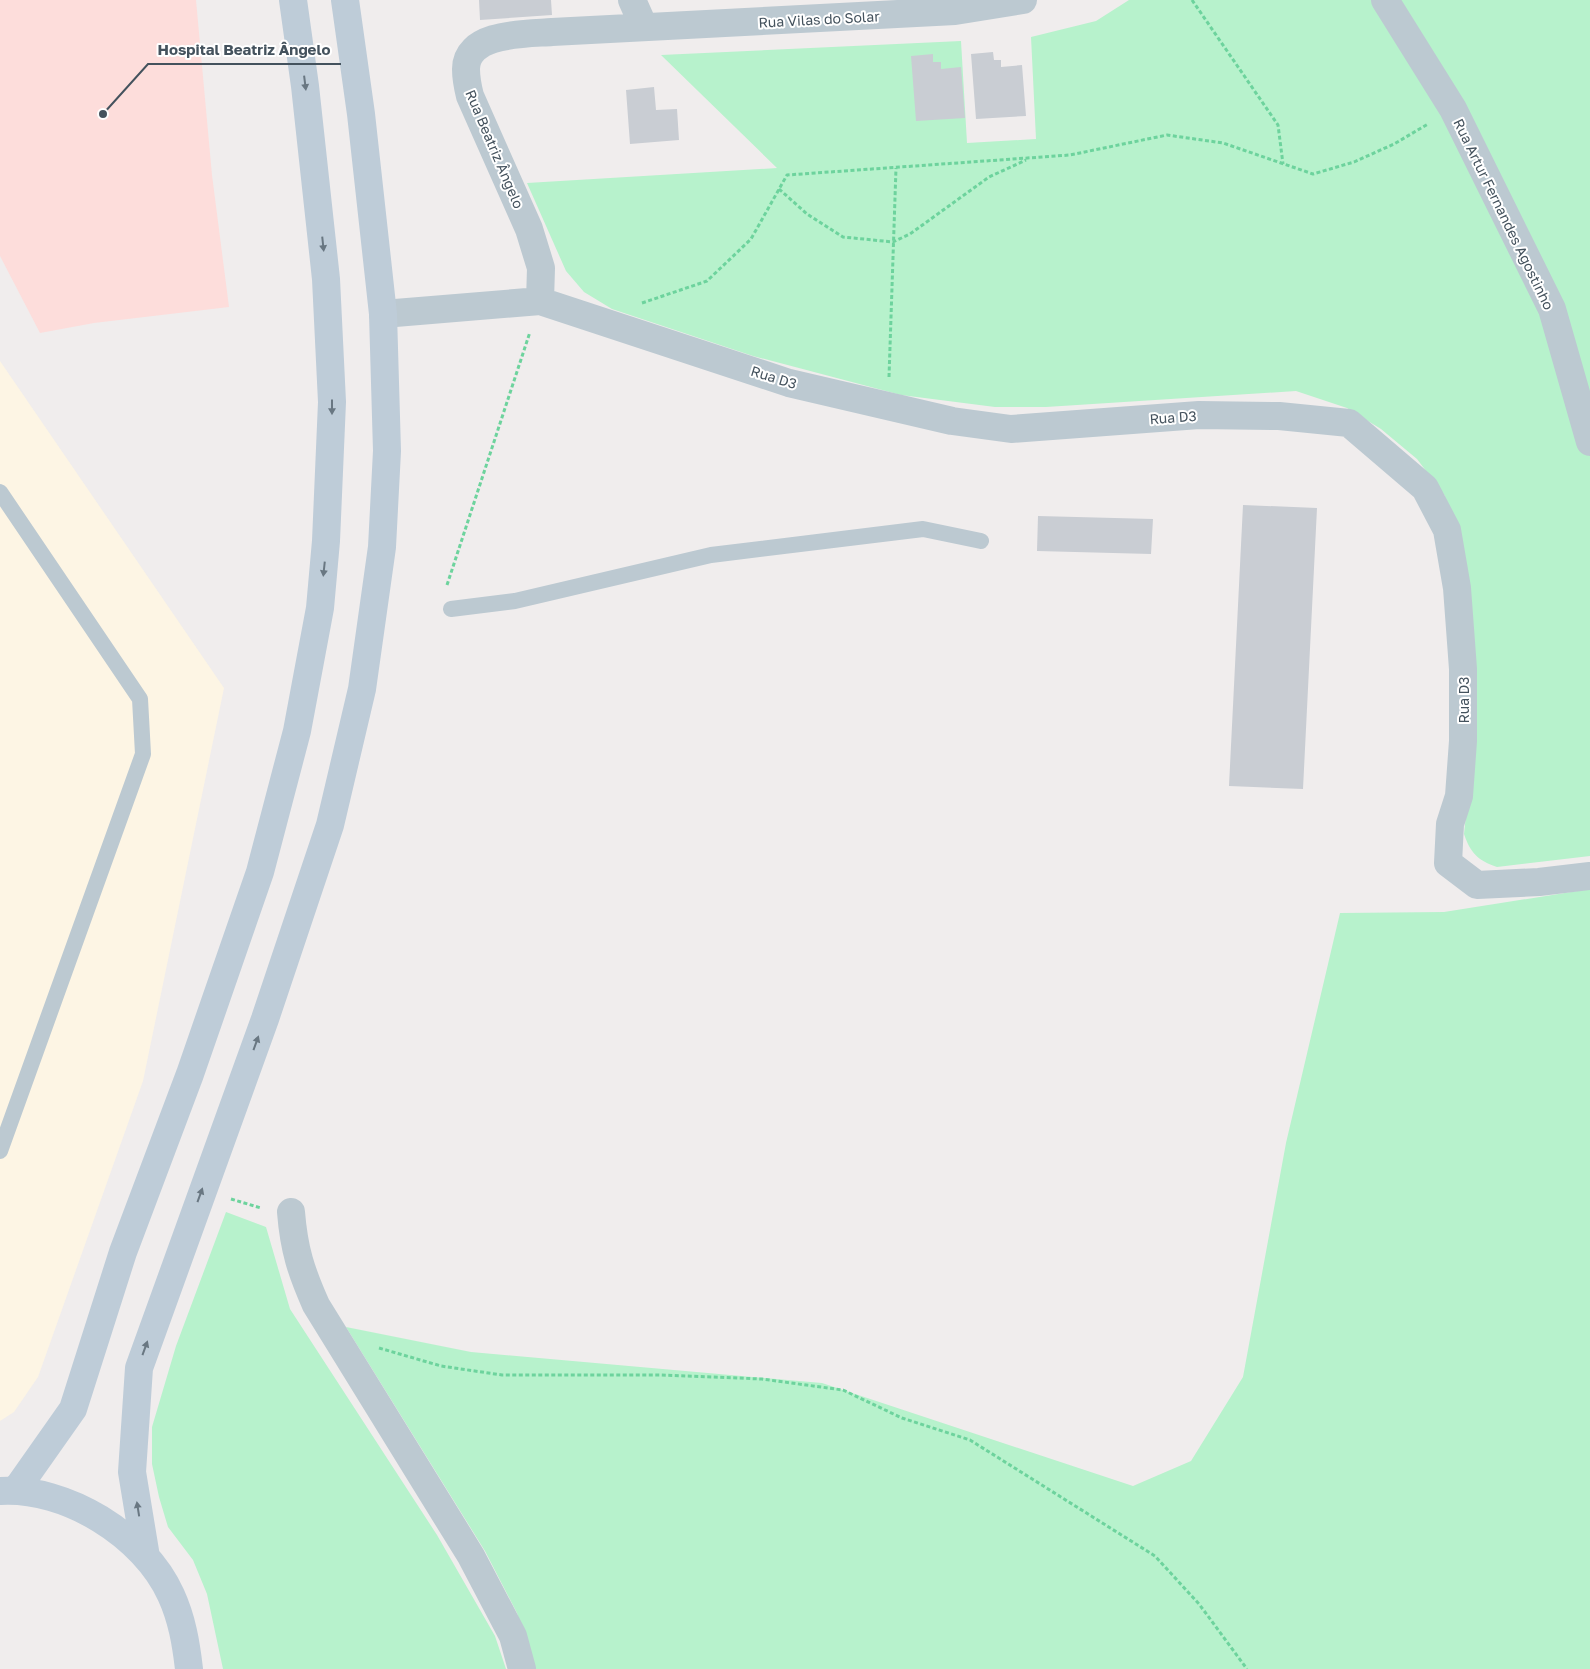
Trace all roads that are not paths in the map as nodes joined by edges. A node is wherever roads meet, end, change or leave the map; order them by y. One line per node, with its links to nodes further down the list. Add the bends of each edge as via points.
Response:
1 (293, 0): 16 (main road, one-way to 16, via 326,279 332,402 320,608 298,731 260,872 190,1074 123,1252 73,1409)
2 (345, 0): 8 (main road)
3 (632, 0): 6 (street)
4 (1023, 0): 6 (street, Rua Vilas do Solar, via 955,11)
5 (1385, 0): 9 (street, Rua Artur Fernandes Agostinho, via 1453,109 1552,310)
6 (644, 27): 7 (street, Rua Beatriz Ângelo, via 502,36 478,48 466,67 470,96 529,229 539,260)
7 (540, 301): 8 (street, Rua D3); 13 (street, Rua D3, via 789,383 952,421 1011,428 1199,415 1279,416 1349,423 1426,488 1447,530 1463,669 1459,796 1450,824 1448,862 1477,886)
8 (383, 314): 17 (main road, one-way to 8, via 132,1472 138,1368 265,1019 330,826 362,689 382,546 387,451)
9 (1590, 442)
10 (0, 492): 14 (lane, via 140,698 143,754)
11 (981, 541): 12 (lane, via 922,529 721,554 515,601)
12 (451, 609)
13 (1590, 876)
14 (0, 1151)
15 (291, 1212): 19 (street, via 299,1265 316,1305 471,1556 513,1636)
16 (8, 1491): 17 (main road, via 74,1505 109,1524)
17 (146, 1557): 18 (main road, via 170,1594 185,1634)
18 (189, 1669)
19 (522, 1669)

